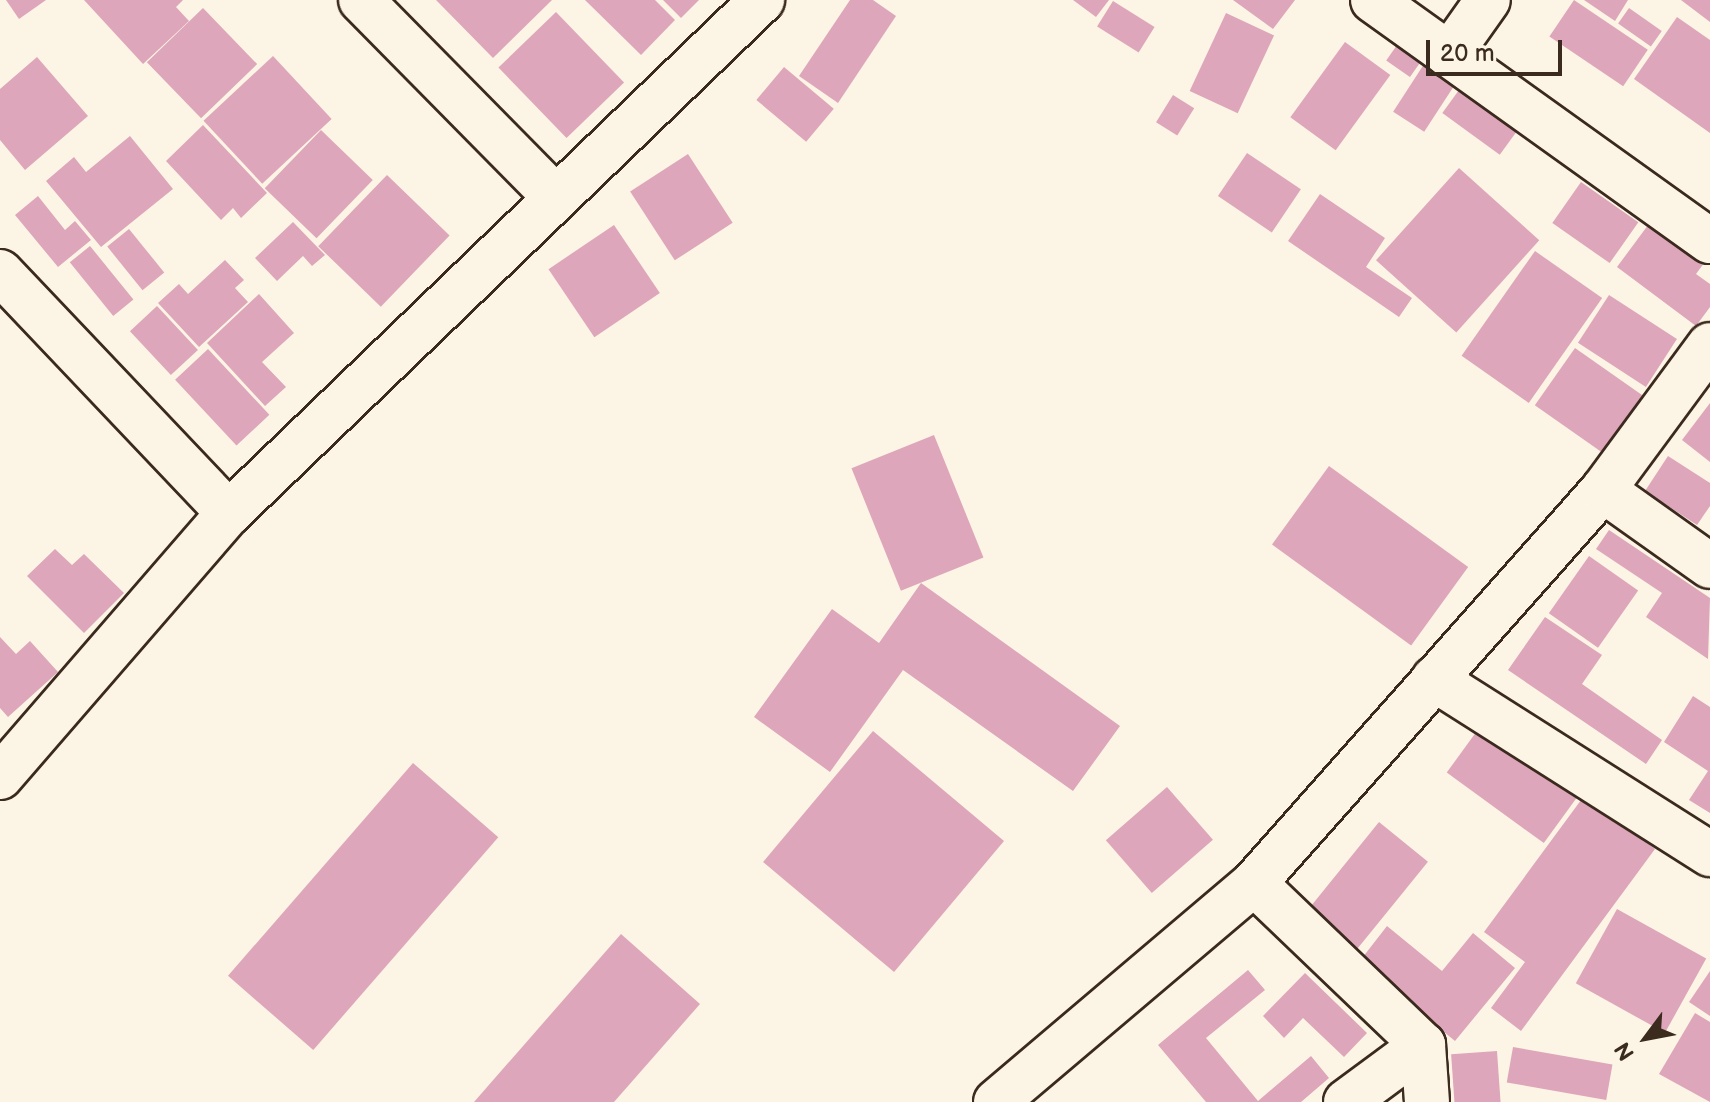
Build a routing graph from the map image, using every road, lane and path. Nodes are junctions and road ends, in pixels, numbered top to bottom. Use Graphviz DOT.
graph roads {
  1 [pos="361,0"];
  2 [pos="762,0"];
  3 [pos="1373,0"];
  4 [pos="1488,0"];
  5 [pos="1449,55"];
  6 [pos="556,198"];
  7 [pos="1710,241"];
  8 [pos="0,272"];
  9 [pos="1710,345"];
  10 [pos="1603,490"];
  11 [pos="229,513"];
  12 [pos="1710,566"];
  13 [pos="1434,679"];
  14 [pos="0,777"];
  15 [pos="1710,854"];
  16 [pos="1254,883"];
  17 [pos="1423,1045"];
  18 [pos="996,1102"];
  19 [pos="1346,1102"];
  20 [pos="1427,1102"];
  1 -- 6 [label="street"];
  2 -- 6 [label="street"];
  3 -- 5 [label="street"];
  4 -- 5 [label="street"];
  5 -- 7 [label="street"];
  6 -- 11 [label="street"];
  8 -- 11 [label="street"];
  9 -- 10 [label="street"];
  10 -- 12 [label="street"];
  10 -- 13 [label="street"];
  11 -- 14 [label="street"];
  13 -- 15 [label="street"];
  13 -- 16 [label="street"];
  16 -- 17 [label="street"];
  16 -- 18 [label="street"];
  17 -- 19 [label="street"];
  17 -- 20 [label="street"];
}
